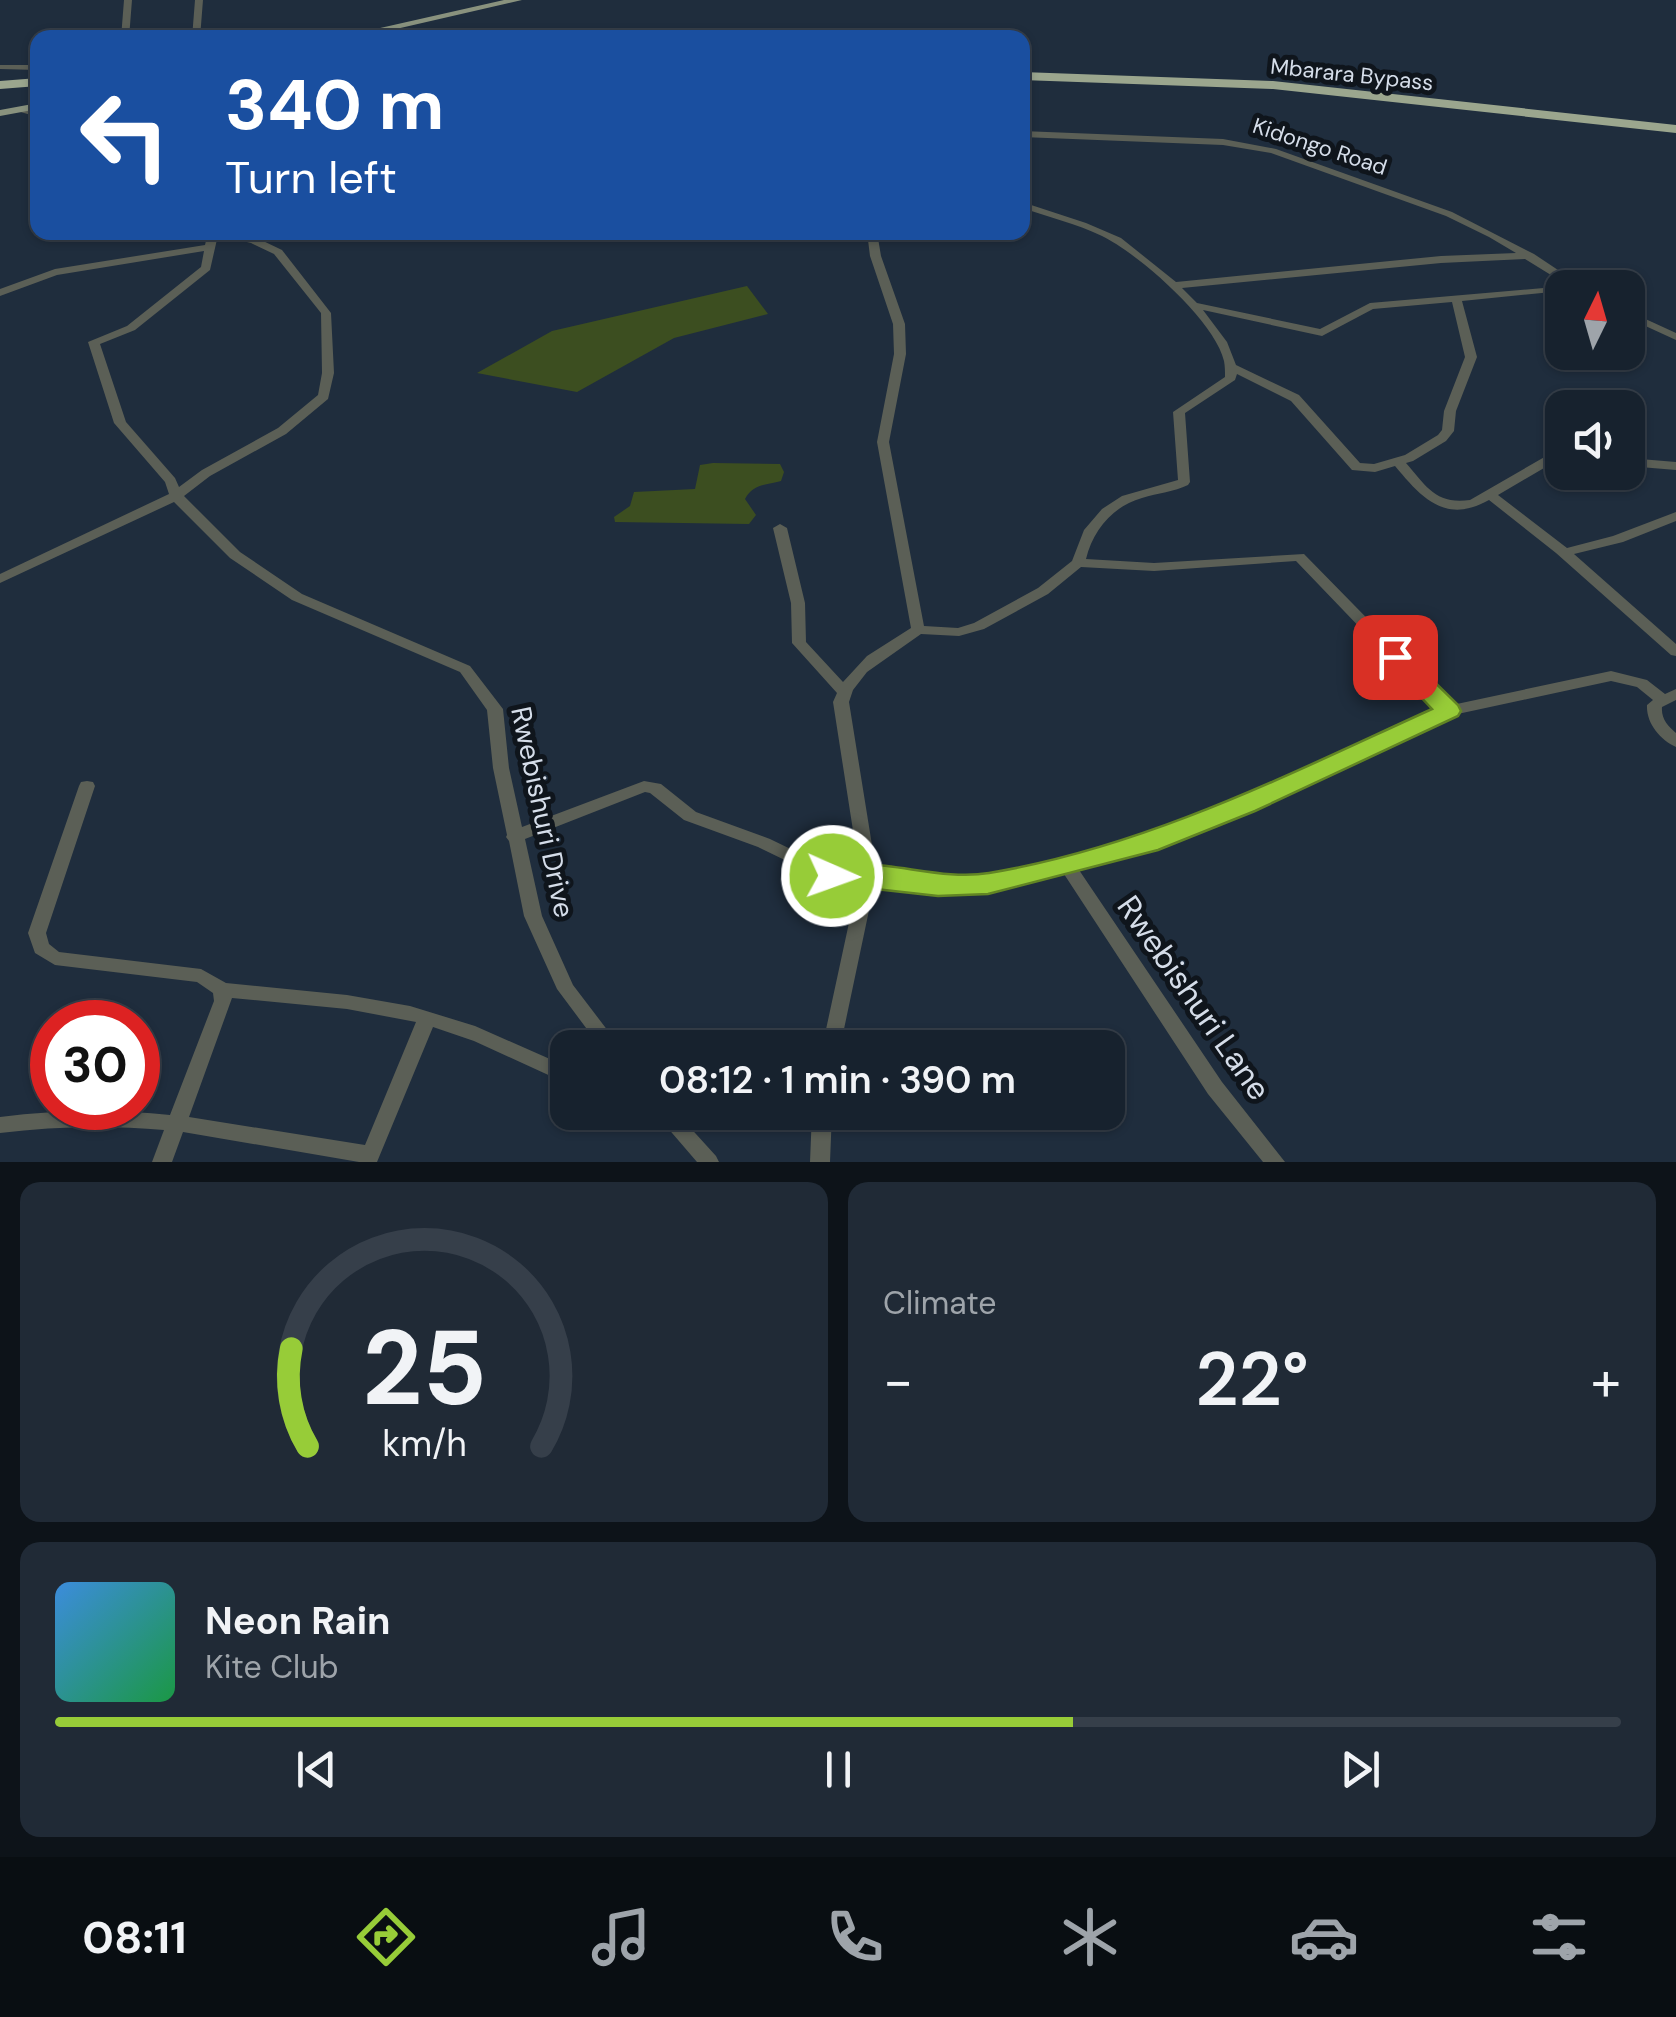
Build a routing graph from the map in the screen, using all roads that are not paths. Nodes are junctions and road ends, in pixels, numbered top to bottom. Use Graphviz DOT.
graph roads {
  1 [pos="128,0"];
  2 [pos="199,0"];
  3 [pos="517,0"];
  4 [pos="126,30"];
  5 [pos="197,30"];
  6 [pos="378,30"];
  7 [pos="0,67"];
  8 [pos="30,68"];
  9 [pos="1030,78"];
  10 [pos="30,85"];
  11 [pos="0,87"];
  12 [pos="30,107"];
  13 [pos="20,109"];
  14 [pos="30,112"];
  15 [pos="0,113"];
  16 [pos="1676,131"];
  17 [pos="1030,134"];
  18 [pos="1030,209"];
  19 [pos="200,240"];
  20 [pos="213,240"];
  21 [pos="245,240"];
  22 [pos="872,240"];
  23 [pos="1531,256"];
  24 [pos="1553,270"];
  25 [pos="1173,286"];
  26 [pos="1545,290"];
  27 [pos="0,294"];
  28 [pos="1456,298"];
  29 [pos="1198,306"];
  30 [pos="1645,322"];
  31 [pos="1676,337"];
  32 [pos="1233,368"];
  33 [pos="1398,461"];
  34 [pos="1545,462"];
  35 [pos="1645,463"];
  36 [pos="1676,466"];
  37 [pos="1490,494"];
  38 [pos="176,496"];
  39 [pos="1676,516"];
  40 [pos="780,528"];
  41 [pos="1564,553"];
  42 [pos="1078,564"];
  43 [pos="0,579"];
  44 [pos="918,630"];
  45 [pos="1676,652"];
  46 [pos="843,691"];
  47 [pos="1670,697"];
  48 [pos="1449,711"];
  49 [pos="1676,742"];
  50 [pos="87,786"];
  51 [pos="514,837"];
  52 [pos="1067,865"];
  53 [pos="868,876"];
  54 [pos="222,990"];
  55 [pos="427,1018"];
  56 [pos="598,1030"];
  57 [pos="835,1030"];
  58 [pos="550,1068"];
  59 [pos="0,1124"];
  60 [pos="178,1124"];
  61 [pos="680,1130"];
  62 [pos="821,1130"];
  63 [pos="369,1158"];
  64 [pos="162,1162"];
  65 [pos="709,1162"];
  66 [pos="820,1162"];
  67 [pos="1274,1162"];
  1 -- 4 [label="street"];
  2 -- 5 [label="street"];
  3 -- 6 [label="main road"];
  7 -- 8 [label="street"];
  9 -- 16 [label="highway, Mbarara Bypass"];
  10 -- 11 [label="highway"];
  12 -- 13 [label="main road"];
  13 -- 14 [label="street"];
  13 -- 15 [label="main road"];
  17 -- 23 [label="street, Kidongo Road"];
  18 -- 25 [label="street"];
  19 -- 27 [label="street"];
  20 -- 38 [label="street, Rwebishuri Drive"];
  21 -- 38 [label="street"];
  22 -- 44 [label="street"];
  23 -- 24 [label="street, Kidongo Road"];
  23 -- 25 [label="street"];
  25 -- 29 [label="street"];
  26 -- 28 [label="street"];
  28 -- 29 [label="street"];
  28 -- 33 [label="street"];
  29 -- 32 [label="street"];
  30 -- 31 [label="street"];
  32 -- 33 [label="street"];
  32 -- 42 [label="street"];
  33 -- 37 [label="street"];
  34 -- 37 [label="street"];
  35 -- 36 [label="street"];
  37 -- 41 [label="street"];
  38 -- 43 [label="street"];
  38 -- 51 [label="street, Rwebishuri Drive"];
  39 -- 41 [label="street"];
  40 -- 46 [label="street"];
  41 -- 45 [label="street"];
  42 -- 44 [label="street"];
  42 -- 48 [label="street"];
  44 -- 46 [label="street"];
  46 -- 53 [label="street"];
  47 -- 48 [label="street"];
  47 -- 49 [label="street"];
  48 -- 52 [label="street"];
  50 -- 54 [label="street"];
  51 -- 53 [label="street"];
  51 -- 56 [label="street, Rwebishuri Drive"];
  52 -- 53 [label="street"];
  52 -- 67 [label="street, Rwebishuri Lane"];
  53 -- 57 [label="street"];
  54 -- 55 [label="street"];
  54 -- 60 [label="street"];
  55 -- 58 [label="street"];
  55 -- 63 [label="street"];
  59 -- 60 [label="street"];
  60 -- 63 [label="street"];
  60 -- 64 [label="street"];
  61 -- 65 [label="street"];
  62 -- 66 [label="street"];
}
